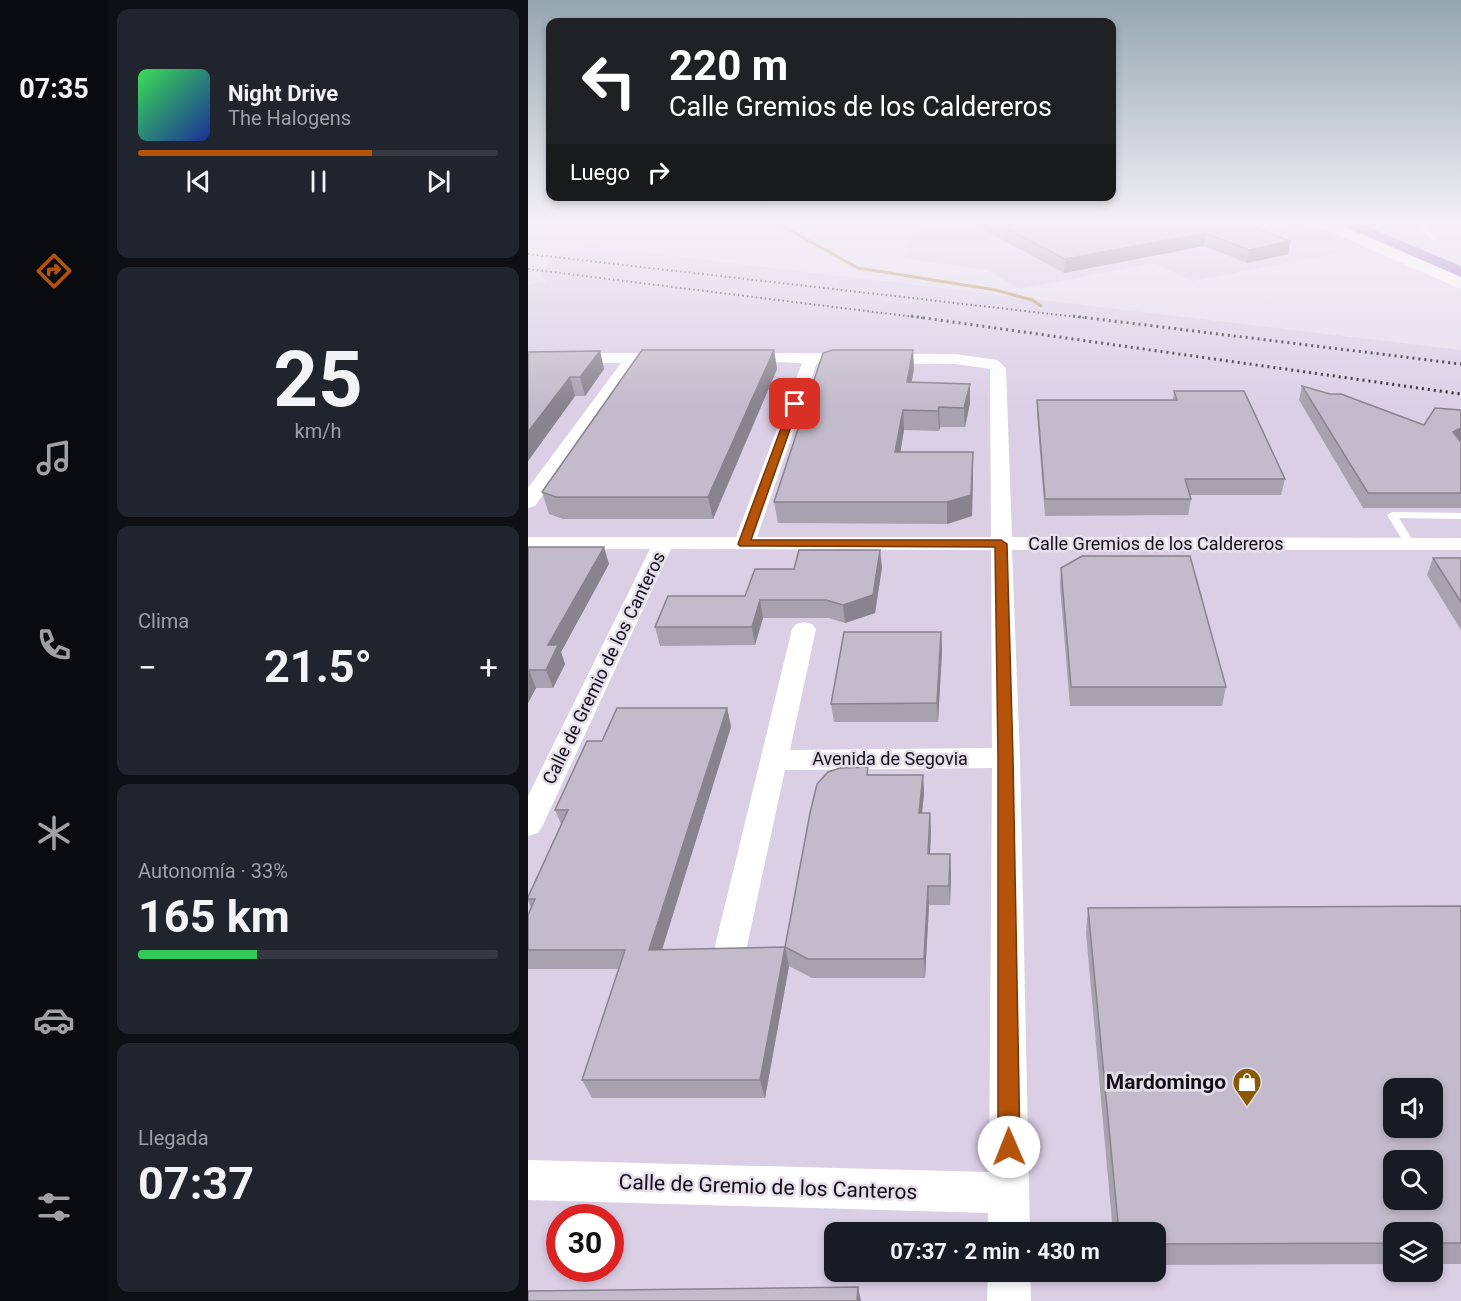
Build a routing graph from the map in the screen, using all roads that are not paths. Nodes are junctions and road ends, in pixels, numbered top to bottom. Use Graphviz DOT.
graph roads {
  1 [pos="528,358"];
  2 [pos="632,358"];
  3 [pos="680,358"];
  4 [pos="728,358"];
  5 [pos="811,358"];
  6 [pos="528,502"];
  7 [pos="1461,516"];
  8 [pos="528,543"];
  9 [pos="664,543"];
  10 [pos="744,544"];
  11 [pos="1001,544"];
  12 [pos="1410,544"];
  13 [pos="1461,544"];
  14 [pos="804,629"];
  15 [pos="1006,758"];
  16 [pos="774,760"];
  17 [pos="528,825"];
  18 [pos="731,946"];
  19 [pos="528,1180"];
  20 [pos="1009,1193"];
  21 [pos="1009,1222"];
  22 [pos="1009,1282"];
  23 [pos="1009,1301"];
  1 -- 2 [label="street"];
  2 -- 3 [label="street"];
  2 -- 6 [label="street"];
  4 -- 5 [label="street"];
  5 -- 10 [label="street"];
  5 -- 11 [label="street"];
  7 -- 12 [label="lane"];
  8 -- 9 [label="street, Calle Gremios de los Caldereros"];
  9 -- 10 [label="street, Calle Gremios de los Caldereros"];
  9 -- 17 [label="street, Calle de Gremio de los Canteros"];
  10 -- 11 [label="street, Calle Gremios de los Caldereros"];
  11 -- 12 [label="street, Calle Gremios de los Caldereros"];
  11 -- 15 [label="street"];
  12 -- 13 [label="street, Calle Gremios de los Caldereros"];
  14 -- 16 [label="street"];
  15 -- 16 [label="street, Avenida de Segovia"];
  15 -- 20 [label="street"];
  16 -- 18 [label="street"];
  19 -- 20 [label="street, Calle de Gremio de los Canteros"];
  20 -- 21 [label="street"];
  22 -- 23 [label="street"];
}
